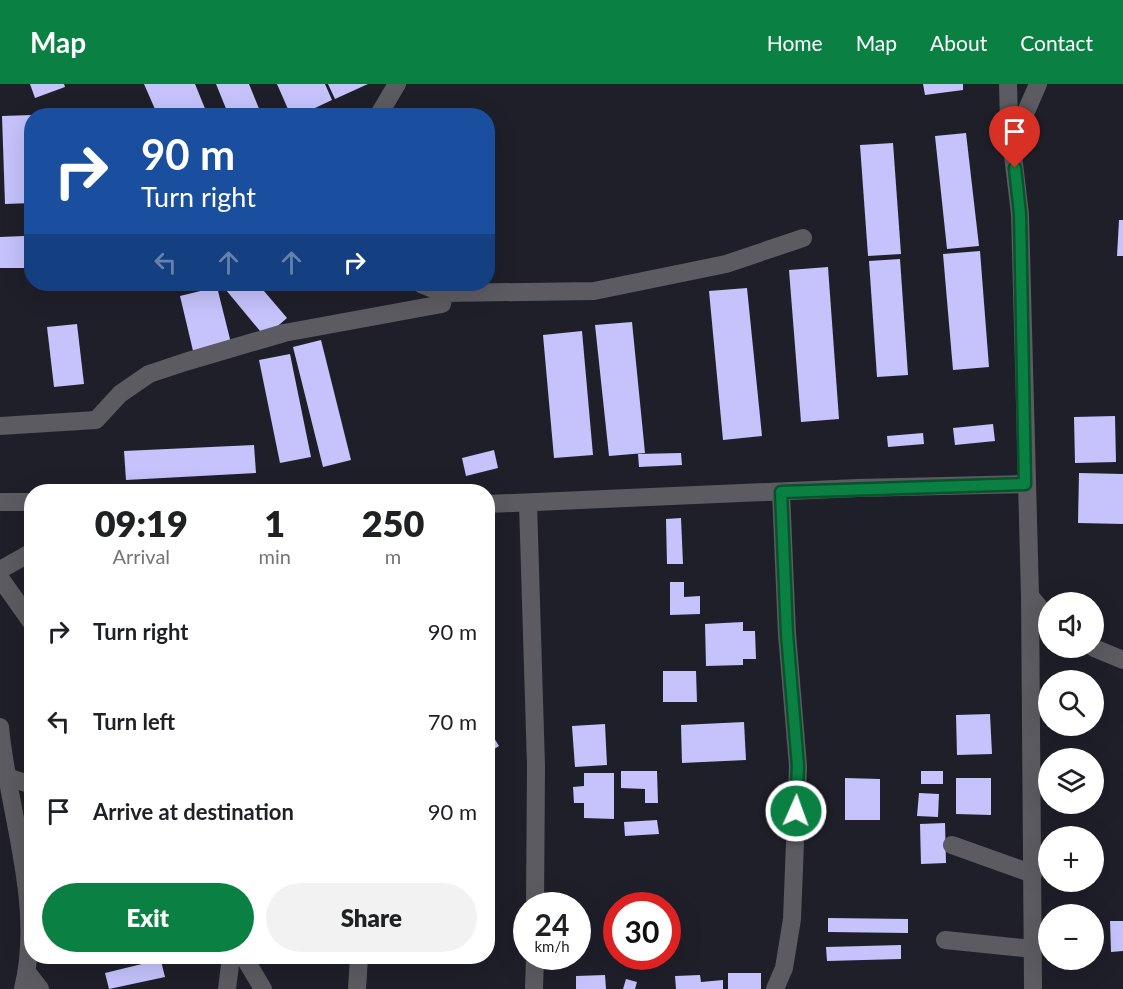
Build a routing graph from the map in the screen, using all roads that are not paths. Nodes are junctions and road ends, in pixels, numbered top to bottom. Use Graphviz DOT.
graph roads {
  1 [pos="397,84"];
  2 [pos="1008,84"];
  3 [pos="1038,84"];
  4 [pos="383,108"];
  5 [pos="1009,122"];
  6 [pos="803,238"];
  7 [pos="439,291"];
  8 [pos="444,293"];
  9 [pos="0,426"];
  10 [pos="1025,484"];
  11 [pos="781,492"];
  12 [pos="0,502"];
  13 [pos="24,502"];
  14 [pos="528,503"];
  15 [pos="495,504"];
  16 [pos="24,556"];
  17 [pos="0,570"];
  18 [pos="0,578"];
  19 [pos="1030,596"];
  20 [pos="24,606"];
  21 [pos="1038,606"];
  22 [pos="1104,652"];
  23 [pos="1123,660"];
  24 [pos="0,727"];
  25 [pos="7,777"];
  26 [pos="24,782"];
  27 [pos="952,844"];
  28 [pos="1033,874"];
  29 [pos="24,890"];
  30 [pos="535,892"];
  31 [pos="945,940"];
  32 [pos="1033,949"];
  33 [pos="26,964"];
  34 [pos="230,964"];
  35 [pos="248,964"];
  36 [pos="359,964"];
  37 [pos="535,970"];
  38 [pos="25,980"];
  39 [pos="40,989"];
  40 [pos="226,989"];
  41 [pos="263,989"];
  42 [pos="357,989"];
  43 [pos="534,989"];
  44 [pos="775,989"];
  45 [pos="1033,989"];
  1 -- 4 [label="street"];
  2 -- 5 [label="street"];
  3 -- 5 [label="street"];
  5 -- 10 [label="street"];
  6 -- 8 [label="street"];
  7 -- 8 [label="street"];
  8 -- 9 [label="street"];
  10 -- 11 [label="street"];
  10 -- 19 [label="street"];
  11 -- 14 [label="street"];
  11 -- 44 [label="street"];
  12 -- 13 [label="street"];
  14 -- 15 [label="street"];
  14 -- 30 [label="street"];
  16 -- 17 [label="street"];
  18 -- 20 [label="street"];
  19 -- 21 [label="street"];
  19 -- 28 [label="street"];
  22 -- 23 [label="street"];
  24 -- 25 [label="street"];
  25 -- 26 [label="street"];
  25 -- 29 [label="street"];
  27 -- 28 [label="street"];
  28 -- 32 [label="street"];
  31 -- 32 [label="street"];
  32 -- 45 [label="street"];
  33 -- 38 [label="street"];
  34 -- 40 [label="street"];
  35 -- 41 [label="street"];
  36 -- 42 [label="street"];
  37 -- 43 [label="street"];
  38 -- 39 [label="street"];
}
